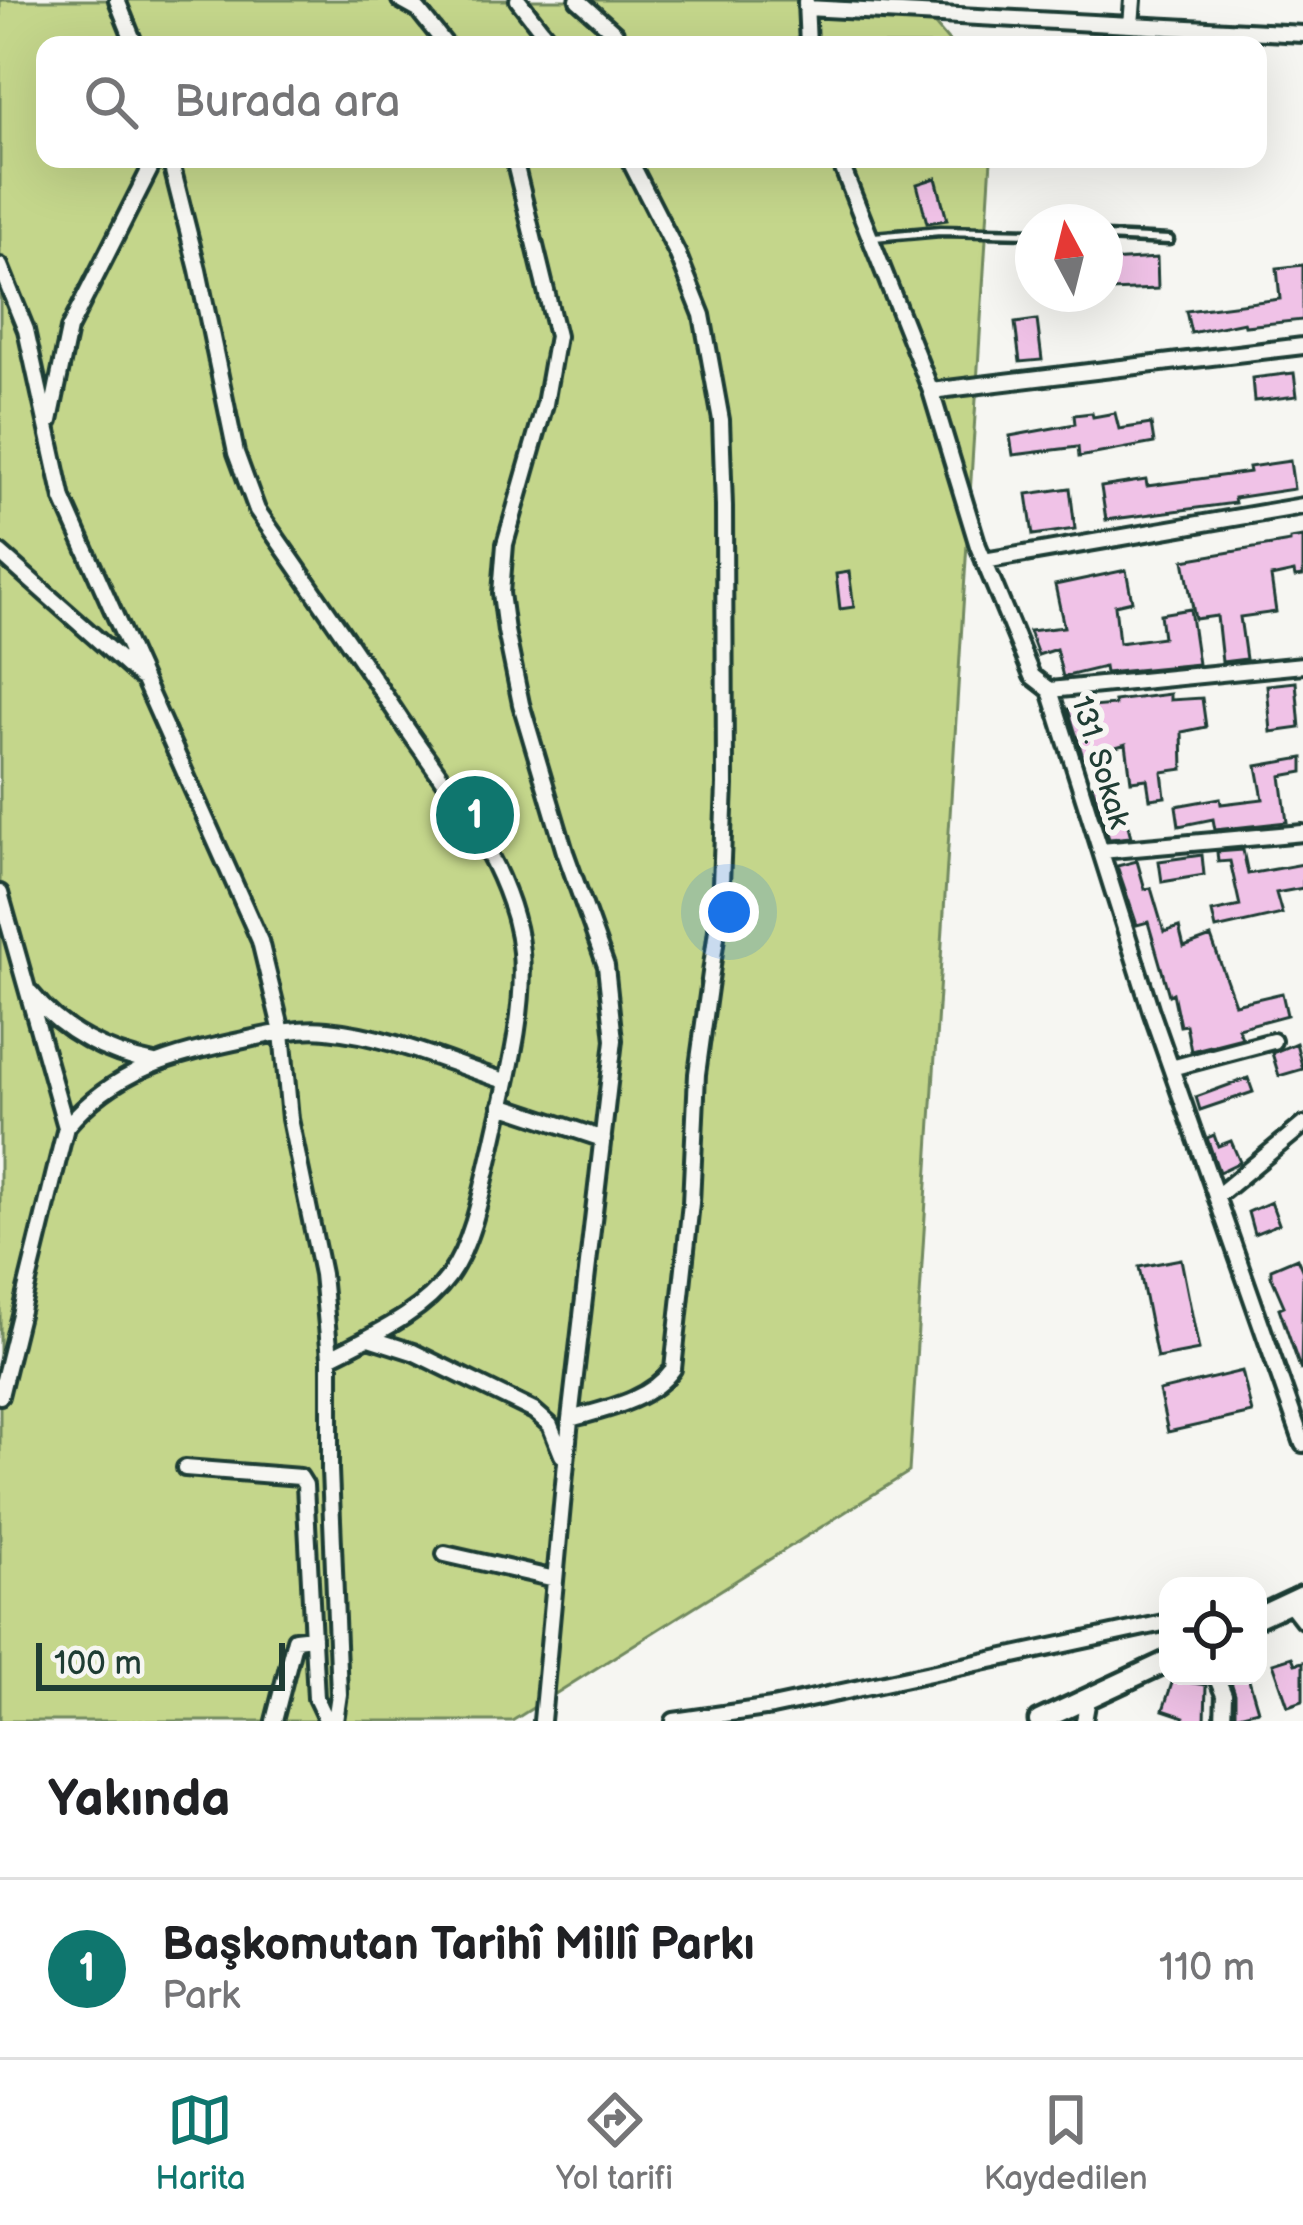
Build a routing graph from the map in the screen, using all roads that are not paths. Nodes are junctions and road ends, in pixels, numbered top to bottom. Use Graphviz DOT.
graph roads {
  1 [pos="116,0"];
  2 [pos="400,0"];
  3 [pos="518,0"];
  4 [pos="578,0"];
  5 [pos="1133,0"];
  6 [pos="806,4"];
  7 [pos="1131,26"];
  8 [pos="615,33"];
  9 [pos="1303,34"];
  10 [pos="131,36"];
  11 [pos="439,36"];
  12 [pos="546,36"];
  13 [pos="808,36"];
  14 [pos="150,168"];
  15 [pos="172,168"];
  16 [pos="516,168"];
  17 [pos="634,168"];
  18 [pos="843,168"];
  19 [pos="1015,233"];
  20 [pos="870,237"];
  21 [pos="1123,238"];
  22 [pos="1169,240"];
  23 [pos="0,266"];
  24 [pos="1303,346"];
  25 [pos="931,391"];
  26 [pos="49,426"];
  27 [pos="1303,506"];
  28 [pos="0,553"];
  29 [pos="984,561"];
  30 [pos="1303,665"];
  31 [pos="144,680"];
  32 [pos="1050,690"];
  33 [pos="1303,832"];
  34 [pos="1101,851"];
  35 [pos="0,893"];
  36 [pos="24,984"];
  37 [pos="282,1032"];
  38 [pos="1273,1040"];
  39 [pos="154,1063"];
  40 [pos="1171,1068"];
  41 [pos="506,1081"];
  42 [pos="501,1106"];
  43 [pos="1303,1125"];
  44 [pos="66,1127"];
  45 [pos="604,1139"];
  46 [pos="1216,1197"];
  47 [pos="369,1338"];
  48 [pos="330,1357"];
  49 [pos="0,1396"];
  50 [pos="570,1420"];
  51 [pos="1303,1444"];
  52 [pos="185,1468"];
  53 [pos="566,1469"];
  54 [pos="445,1554"];
  55 [pos="555,1579"];
  56 [pos="1276,1608"];
  57 [pos="1303,1620"];
  58 [pos="1159,1624"];
  59 [pos="313,1637"];
  60 [pos="1159,1664"];
  61 [pos="1220,1685"];
  62 [pos="1088,1699"];
  63 [pos="274,1721"];
  64 [pos="331,1721"];
  65 [pos="542,1721"];
  66 [pos="674,1721"];
  67 [pos="1039,1721"];
  68 [pos="1084,1721"];
  69 [pos="1223,1721"];
  1 -- 10 [label="street"];
  2 -- 11 [label="street"];
  3 -- 12 [label="street"];
  4 -- 8 [label="street"];
  5 -- 7 [label="street"];
  6 -- 7 [label="street"];
  6 -- 13 [label="street"];
  7 -- 9 [label="street"];
  14 -- 26 [label="street"];
  15 -- 41 [label="street"];
  16 -- 45 [label="street"];
  17 -- 50 [label="street"];
  18 -- 20 [label="street, 131. Sokak"];
  19 -- 20 [label="lane"];
  20 -- 25 [label="street, 131. Sokak"];
  21 -- 22 [label="lane"];
  23 -- 26 [label="street"];
  24 -- 25 [label="street"];
  25 -- 29 [label="street, 131. Sokak"];
  26 -- 31 [label="street"];
  27 -- 29 [label="street"];
  28 -- 31 [label="street"];
  29 -- 32 [label="street, 131. Sokak"];
  30 -- 32 [label="street"];
  31 -- 37 [label="street"];
  32 -- 34 [label="street, 131. Sokak"];
  33 -- 34 [label="street"];
  34 -- 40 [label="street, 131. Sokak"];
  35 -- 36 [label="street"];
  36 -- 39 [label="street"];
  36 -- 44 [label="street"];
  37 -- 39 [label="street"];
  37 -- 41 [label="street"];
  37 -- 48 [label="street"];
  38 -- 40 [label="street"];
  39 -- 44 [label="street"];
  40 -- 46 [label="street, 131. Sokak"];
  41 -- 42 [label="street"];
  42 -- 45 [label="street"];
  42 -- 47 [label="street"];
  43 -- 46 [label="street"];
  44 -- 49 [label="street"];
  45 -- 50 [label="street"];
  46 -- 51 [label="street, 131. Sokak"];
  47 -- 48 [label="street"];
  47 -- 53 [label="street"];
  48 -- 64 [label="street"];
  50 -- 53 [label="street"];
  52 -- 59 [label="street"];
  53 -- 55 [label="street"];
  54 -- 55 [label="street"];
  55 -- 65 [label="street"];
  56 -- 57 [label="street"];
  58 -- 66 [label="street"];
  59 -- 63 [label="street"];
  59 -- 64 [label="street"];
  60 -- 62 [label="main road"];
  61 -- 69 [label="street"];
  62 -- 67 [label="main road"];
  62 -- 68 [label="street"];
}
